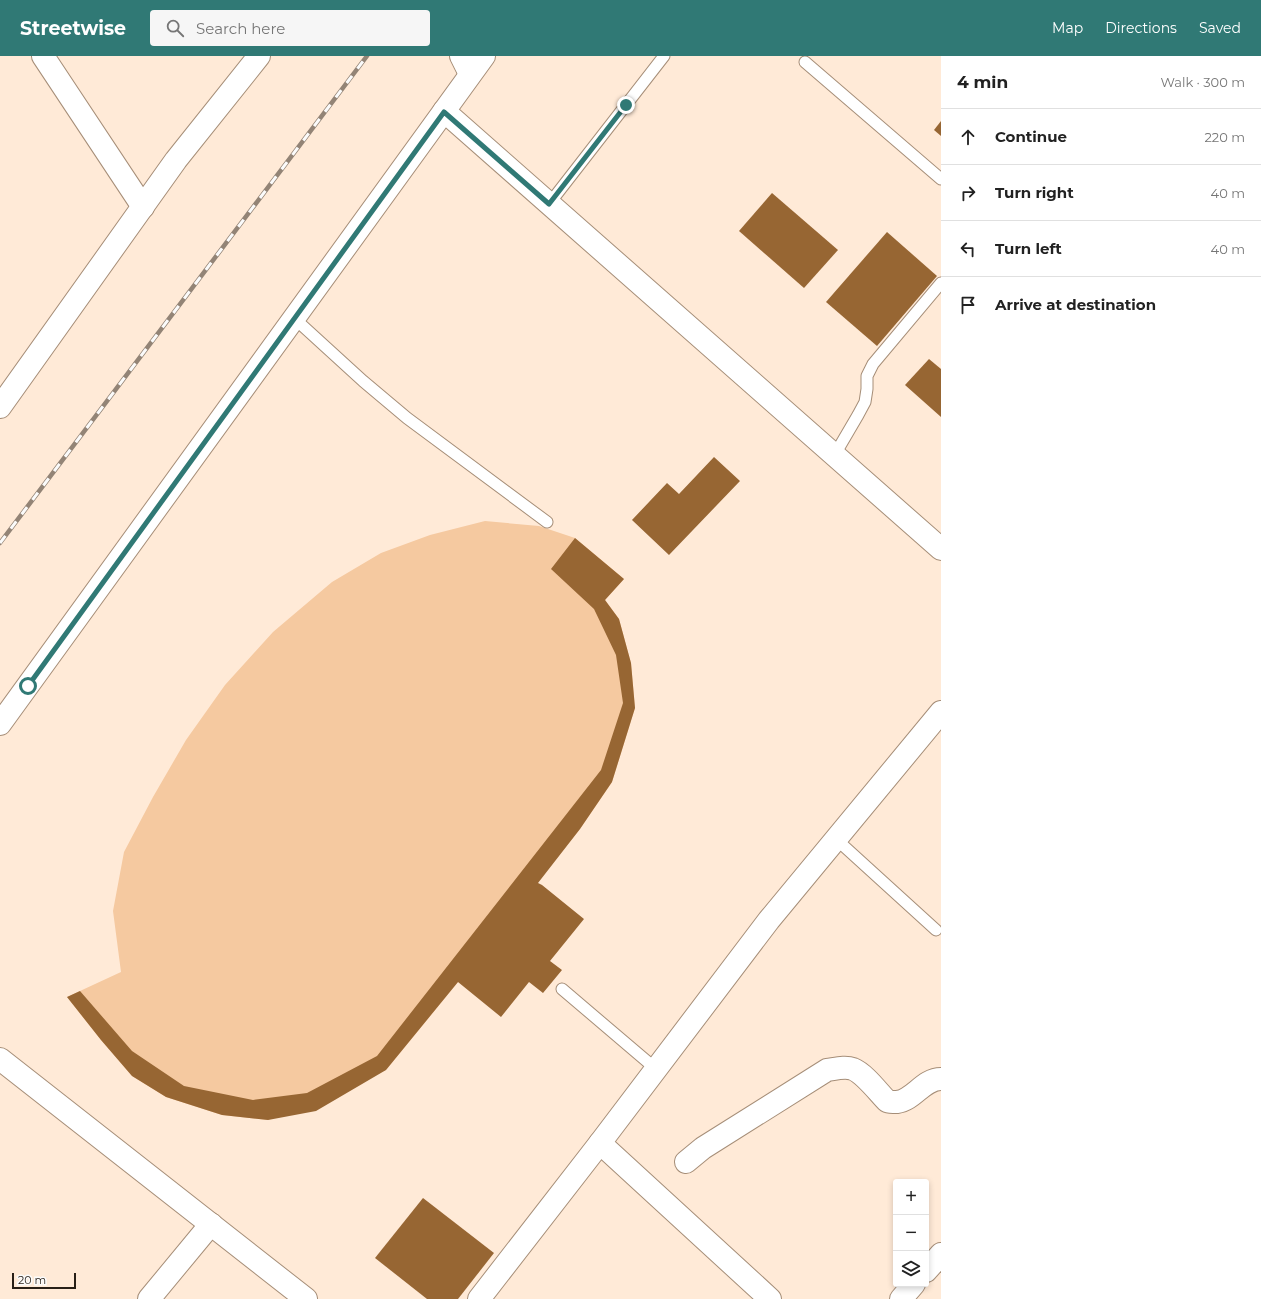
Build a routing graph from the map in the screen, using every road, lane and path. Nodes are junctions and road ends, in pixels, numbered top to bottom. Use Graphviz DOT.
graph roads {
  1 [pos="44,56"];
  2 [pos="259,56"];
  3 [pos="484,56"];
  4 [pos="664,56"];
  5 [pos="805,62"];
  6 [pos="466,65"];
  7 [pos="444,112"];
  8 [pos="941,179"];
  9 [pos="549,204"];
  10 [pos="143,207"];
  11 [pos="941,283"];
  12 [pos="294,318"];
  13 [pos="0,407"];
  14 [pos="834,456"];
  15 [pos="546,522"];
  16 [pos="941,549"];
  17 [pos="941,712"];
  18 [pos="0,724"];
  19 [pos="836,839"];
  20 [pos="936,930"];
  21 [pos="562,988"];
  22 [pos="0,1059"];
  23 [pos="656,1069"];
  24 [pos="941,1079"];
  25 [pos="600,1144"];
  26 [pos="686,1162"];
  27 [pos="211,1224"];
  28 [pos="941,1254"];
  29 [pos="929,1268"];
  30 [pos="911,1287"];
  31 [pos="149,1299"];
  32 [pos="306,1299"];
  33 [pos="480,1299"];
  34 [pos="770,1299"];
  35 [pos="901,1299"];
  1 -- 10 [label="street"];
  2 -- 10 [label="street"];
  3 -- 6 [label="street"];
  4 -- 9 [label="lane"];
  5 -- 8 [label="lane"];
  6 -- 7 [label="street"];
  7 -- 9 [label="street"];
  7 -- 12 [label="street"];
  9 -- 14 [label="street"];
  10 -- 13 [label="street"];
  11 -- 14 [label="lane"];
  12 -- 15 [label="lane"];
  12 -- 18 [label="street"];
  14 -- 16 [label="street"];
  17 -- 19 [label="street"];
  19 -- 20 [label="lane"];
  19 -- 23 [label="street"];
  21 -- 23 [label="lane"];
  22 -- 27 [label="street"];
  23 -- 25 [label="street"];
  24 -- 26 [label="street"];
  25 -- 33 [label="street"];
  25 -- 34 [label="street"];
  27 -- 31 [label="street"];
  27 -- 32 [label="street"];
  28 -- 29 [label="street"];
  30 -- 35 [label="street"];
}
